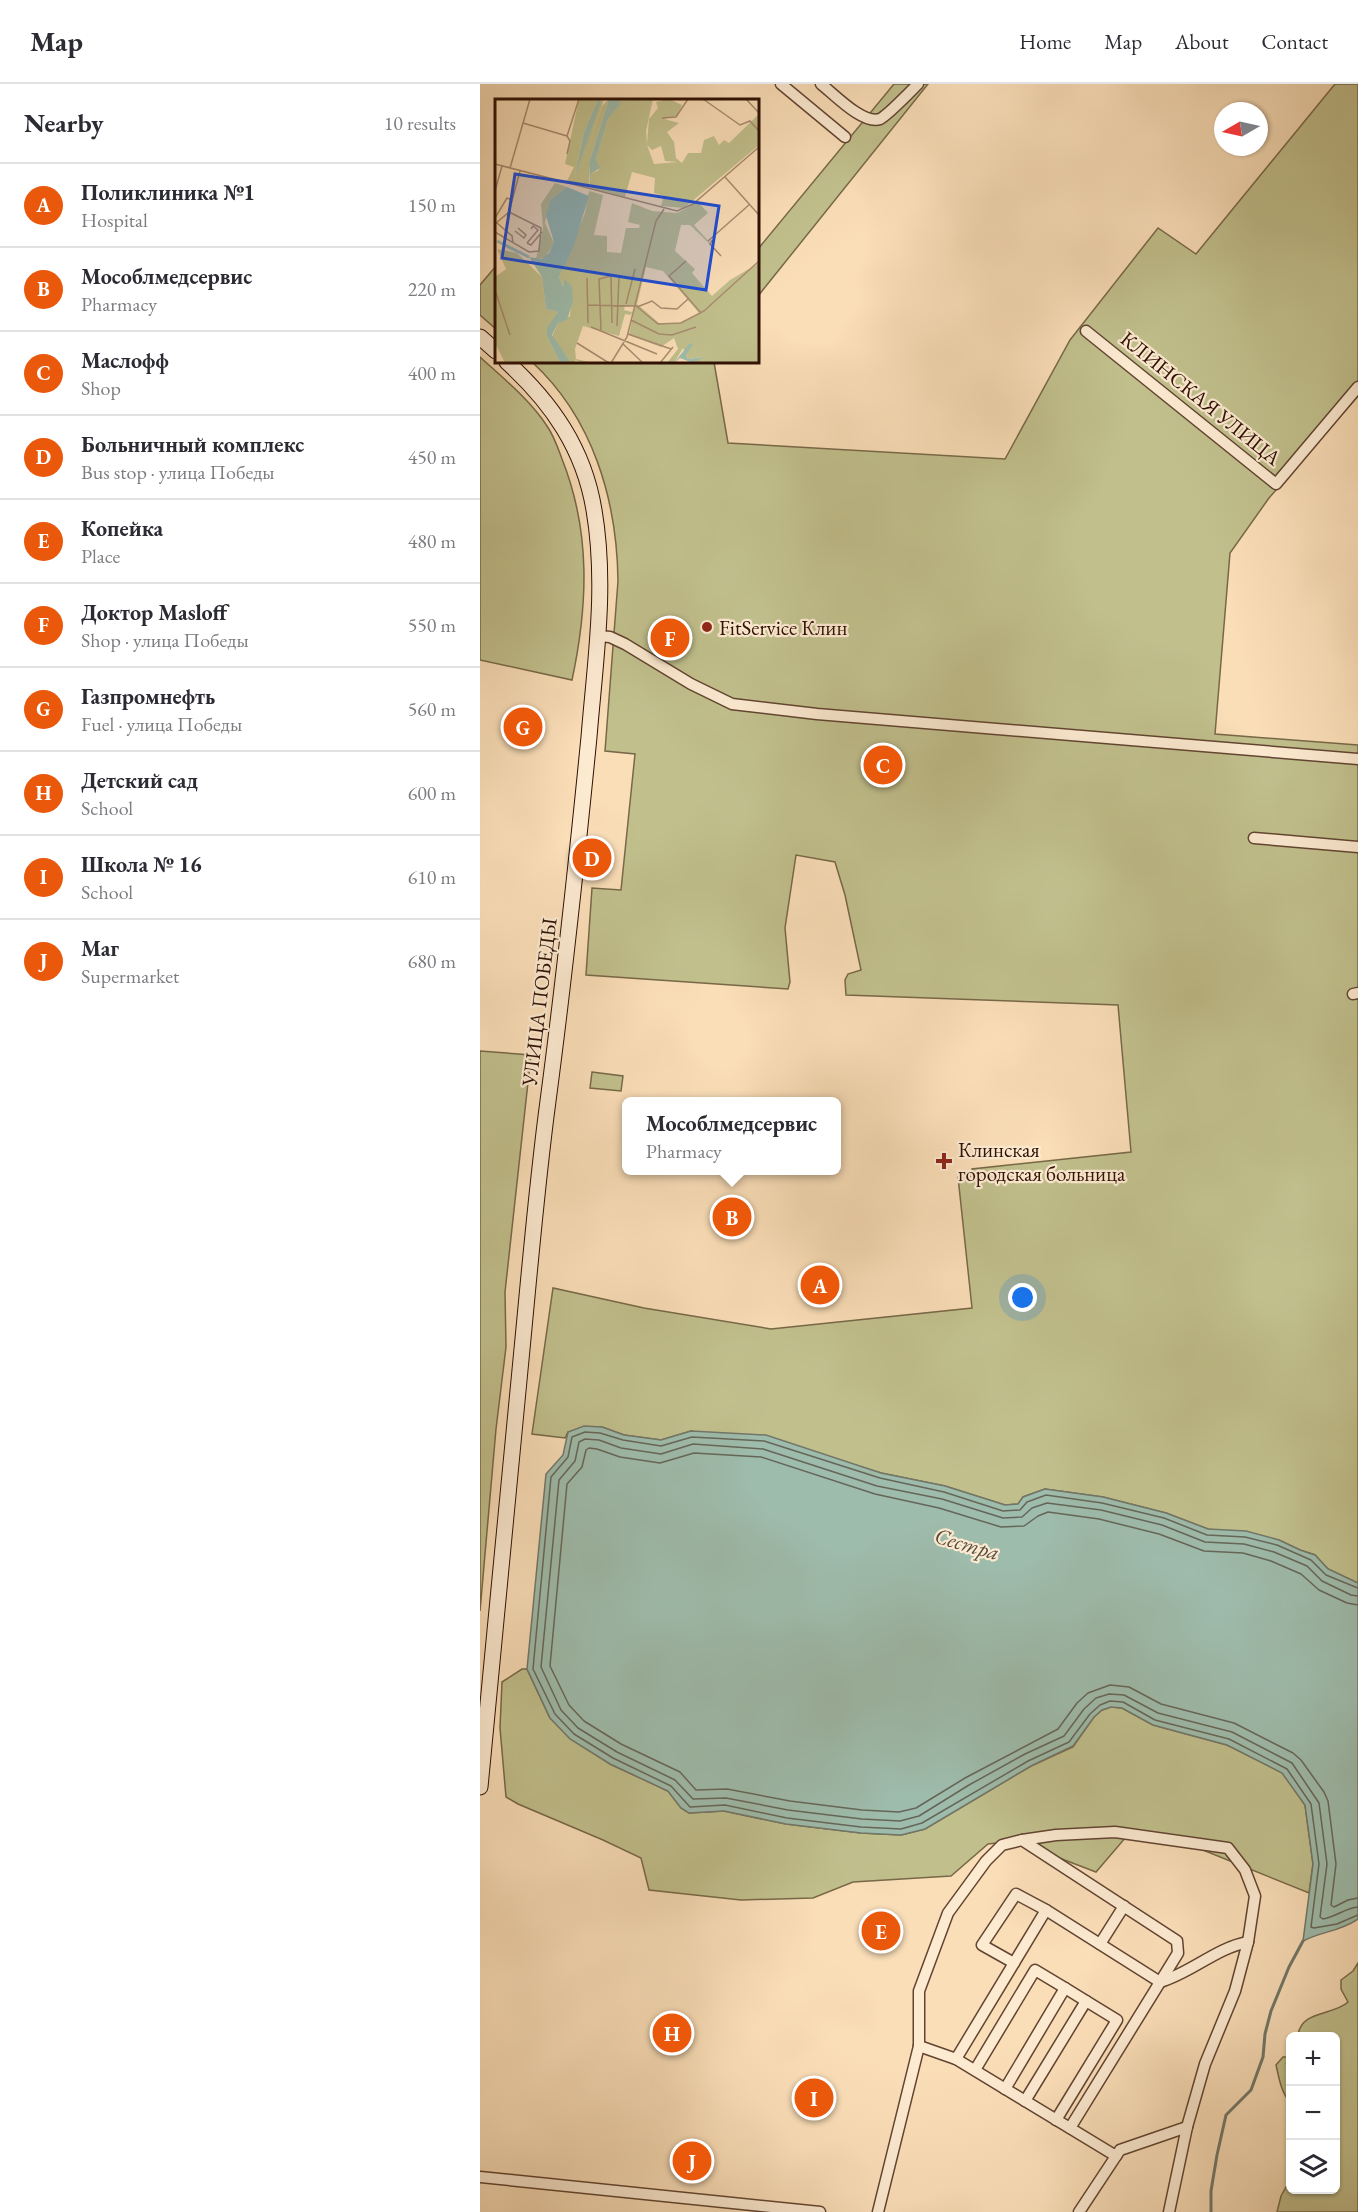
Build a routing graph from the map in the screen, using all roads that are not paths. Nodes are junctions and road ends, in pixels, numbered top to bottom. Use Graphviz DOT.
graph roads {
  1 [pos="781,84"];
  2 [pos="821,84"];
  3 [pos="918,84"];
  4 [pos="845,137"];
  5 [pos="1086,331"];
  6 [pos="480,337"];
  7 [pos="495,350"];
  8 [pos="508,363"];
  9 [pos="1358,387"];
  10 [pos="598,636"];
  11 [pos="1358,759"];
  12 [pos="1254,838"];
  13 [pos="1358,847"];
  14 [pos="480,1786"];
  15 [pos="1022,1840"];
  16 [pos="1124,1906"];
  17 [pos="1046,1910"];
  18 [pos="1248,1942"];
  19 [pos="1100,1944"];
  20 [pos="1014,1963"];
  21 [pos="1160,1982"];
  22 [pos="1065,1988"];
  23 [pos="1086,2001"];
  24 [pos="919,2046"];
  25 [pos="956,2059"];
  26 [pos="975,2070"];
  27 [pos="1005,2089"];
  28 [pos="1025,2101"];
  29 [pos="1056,2120"];
  30 [pos="1187,2127"];
  31 [pos="1070,2128"];
  32 [pos="1116,2156"];
  33 [pos="480,2177"];
  34 [pos="743,2208"];
  35 [pos="820,2212"];
  36 [pos="878,2212"];
  37 [pos="1079,2212"];
  38 [pos="1169,2212"];
  1 -- 4 [label="street"];
  2 -- 3 [label="street"];
  5 -- 9 [label="street, КЛИНСКАЯ УЛИЦА"];
  6 -- 7 [label="street"];
  8 -- 10 [label="street, УЛИЦА ПОБЕДЫ"];
  10 -- 11 [label="street"];
  10 -- 14 [label="street, УЛИЦА ПОБЕДЫ"];
  12 -- 13 [label="street"];
  15 -- 16 [label="street"];
  15 -- 18 [label="street"];
  15 -- 24 [label="street"];
  16 -- 19 [label="street"];
  16 -- 21 [label="street"];
  17 -- 19 [label="street"];
  17 -- 20 [label="street"];
  17 -- 20 [label="street"];
  18 -- 21 [label="street"];
  18 -- 30 [label="street"];
  19 -- 21 [label="street"];
  20 -- 25 [label="street"];
  21 -- 31 [label="street"];
  22 -- 23 [label="street"];
  22 -- 26 [label="street"];
  22 -- 27 [label="street"];
  23 -- 28 [label="street"];
  23 -- 29 [label="street"];
  24 -- 25 [label="street"];
  24 -- 36 [label="street"];
  25 -- 26 [label="street"];
  26 -- 27 [label="street"];
  27 -- 28 [label="street"];
  28 -- 29 [label="street"];
  29 -- 31 [label="street"];
  30 -- 32 [label="street"];
  30 -- 38 [label="street"];
  31 -- 32 [label="street"];
  32 -- 37 [label="street"];
  33 -- 34 [label="street"];
  34 -- 35 [label="street"];
}
